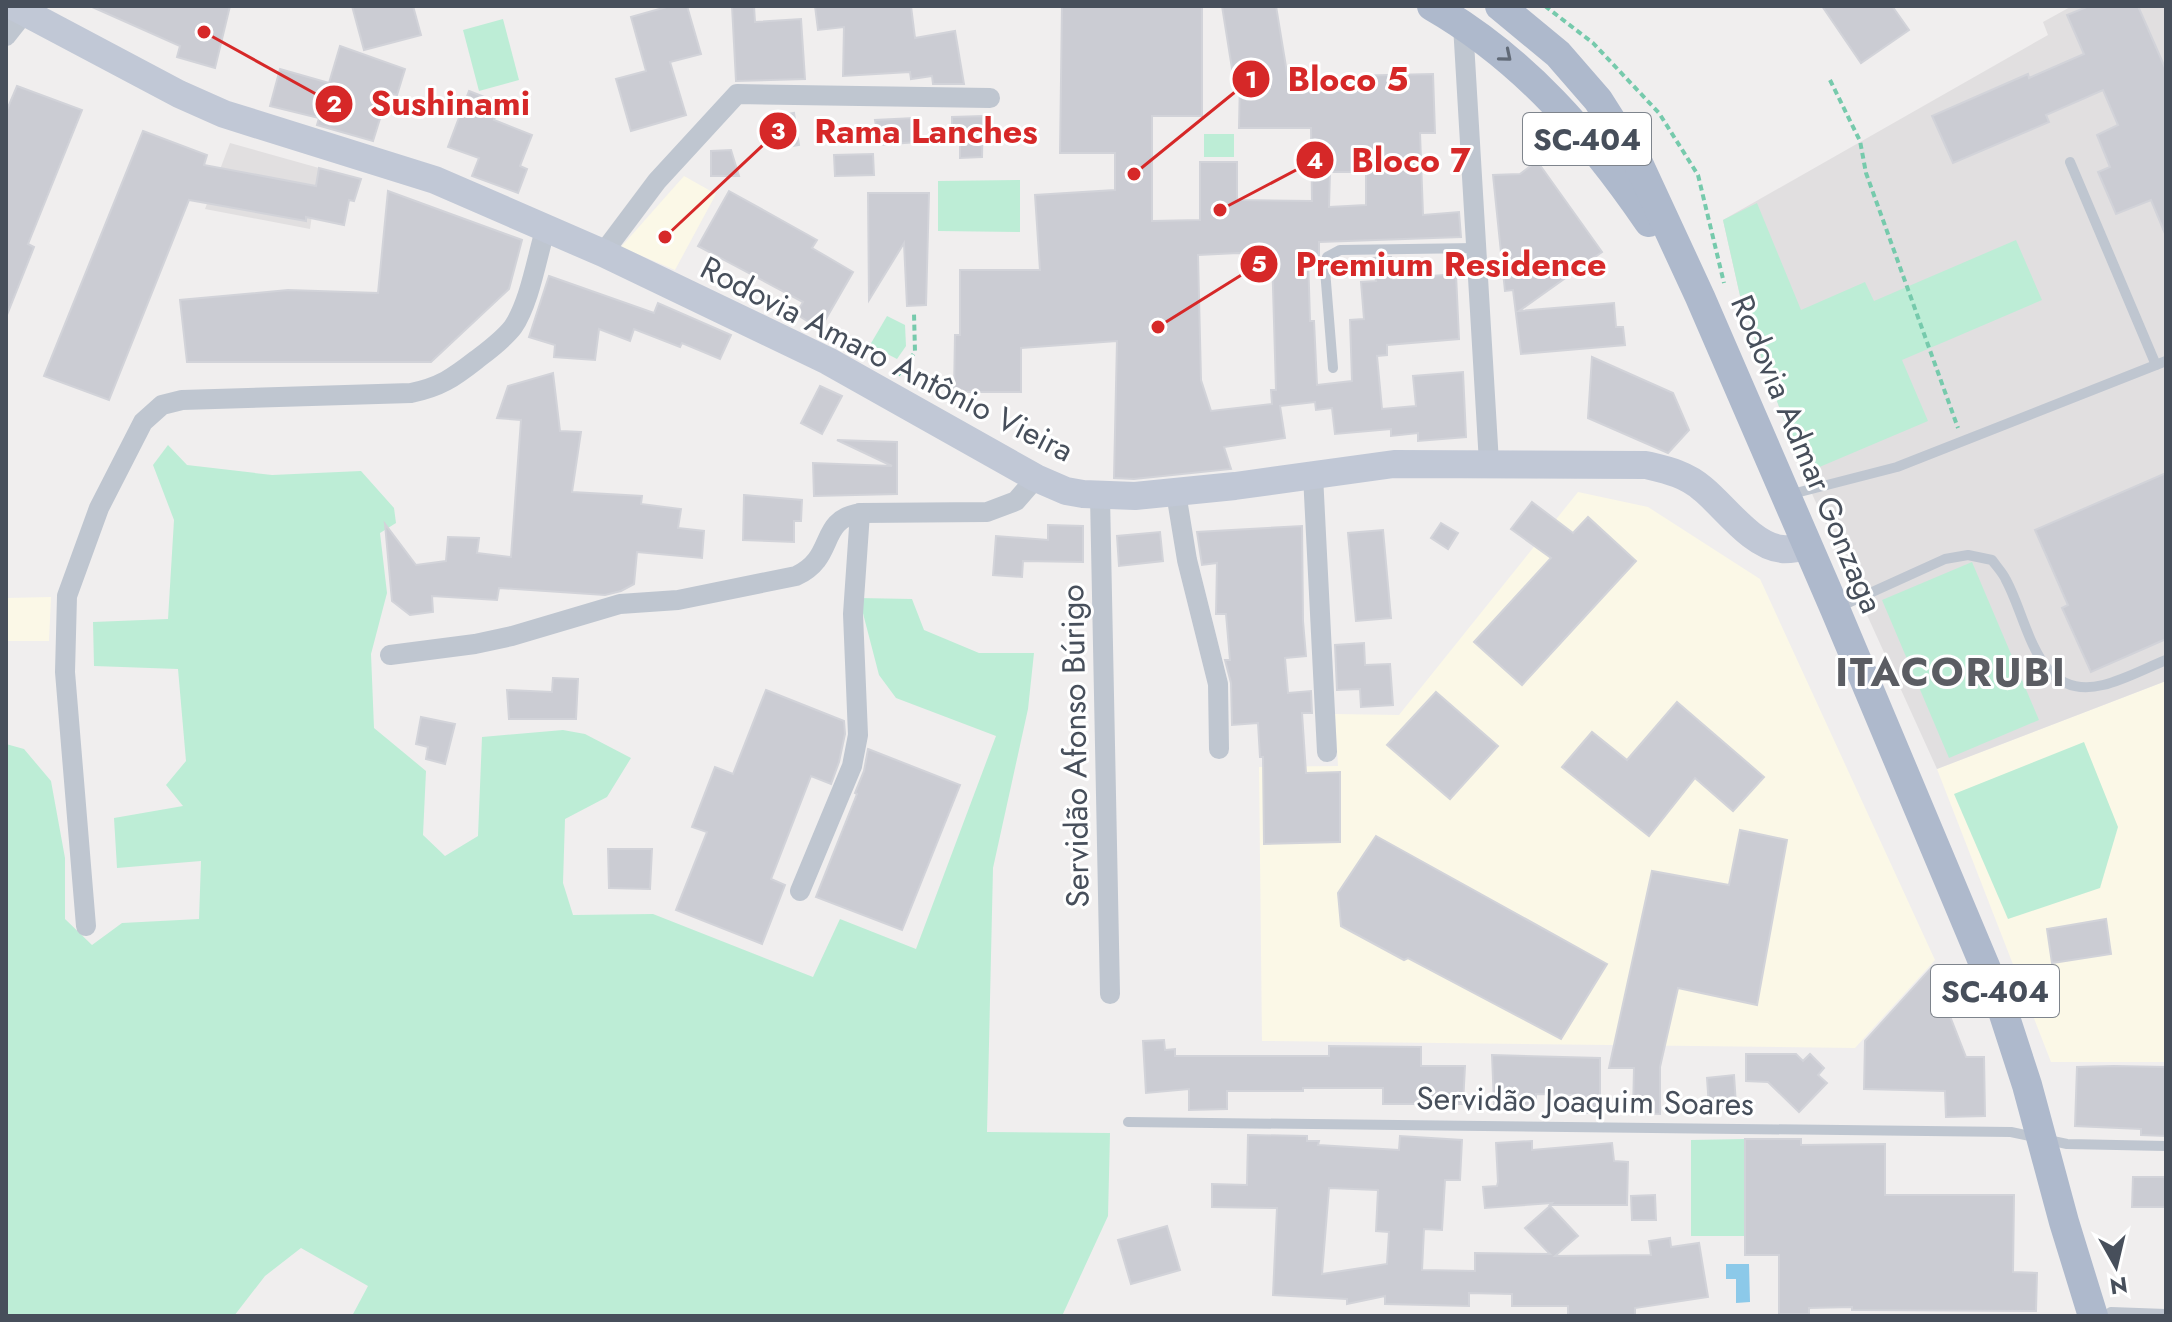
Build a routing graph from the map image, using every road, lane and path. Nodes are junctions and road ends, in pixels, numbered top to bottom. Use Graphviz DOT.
graph roads {
  1 [pos="1500,6"];
  2 [pos="1545,6"];
  3 [pos="19,9"];
  4 [pos="1446,12"];
  5 [pos="6,36"];
  6 [pos="1830,80"];
  7 [pos="990,98"];
  8 [pos="2070,162"];
  9 [pos="546,227"];
  10 [pos="1476,248"];
  11 [pos="603,253"];
  12 [pos="1713,293"];
  13 [pos="914,313"];
  14 [pos="2161,363"];
  15 [pos="1333,368"];
  16 [pos="883,392"];
  17 [pos="1963,441"];
  18 [pos="1489,463"];
  19 [pos="1313,475"];
  20 [pos="1036,478"];
  21 [pos="1176,493"];
  22 [pos="1100,496"];
  23 [pos="1786,496"];
  24 [pos="860,513"];
  25 [pos="1807,547"];
  26 [pos="1835,609"];
  27 [pos="390,655"];
  28 [pos="2166,660"];
  29 [pos="1219,749"];
  30 [pos="1327,752"];
  31 [pos="800,891"];
  32 [pos="86,926"];
  33 [pos="1110,994"];
  34 [pos="1128,1122"];
  35 [pos="2042,1137"];
  36 [pos="2166,1146"];
  37 [pos="2166,1314"];
  38 [pos="2093,1316"];
  39 [pos="2106,1316"];
  1 -- 12 [label="main road, Rodovia Admar Gonzaga / SC-404"];
  2 -- 12 [label="path"];
  3 -- 5 [label="street"];
  3 -- 9 [label="main road, Rodovia Amaro Antônio Vieira"];
  4 -- 10 [label="street"];
  4 -- 12 [label="main road, Rodovia Admar Gonzaga / SC-404, one-way"];
  6 -- 17 [label="path"];
  7 -- 11 [label="street"];
  8 -- 14 [label="lane"];
  9 -- 11 [label="main road, Rodovia Amaro Antônio Vieira"];
  9 -- 32 [label="street"];
  10 -- 15 [label="lane"];
  10 -- 18 [label="street"];
  11 -- 16 [label="main road, Rodovia Amaro Antônio Vieira"];
  12 -- 23 [label="main road, Rodovia Admar Gonzaga / SC-404"];
  13 -- 16 [label="path"];
  14 -- 17 [label="lane"];
  16 -- 20 [label="main road, Rodovia Amaro Antônio Vieira"];
  17 -- 23 [label="lane"];
  18 -- 19 [label="main road, Rodovia Amaro Antônio Vieira"];
  18 -- 25 [label="main road, Rodovia Amaro Antônio Vieira"];
  19 -- 21 [label="main road, Rodovia Amaro Antônio Vieira"];
  19 -- 30 [label="street"];
  20 -- 22 [label="main road, Rodovia Amaro Antônio Vieira"];
  20 -- 24 [label="street"];
  21 -- 22 [label="main road, Rodovia Amaro Antônio Vieira"];
  21 -- 29 [label="street"];
  22 -- 33 [label="street, Servidão Afonso Búrigo"];
  23 -- 25 [label="main road, Rodovia Admar Gonzaga / SC-404"];
  24 -- 27 [label="street"];
  24 -- 31 [label="street"];
  25 -- 26 [label="main road, Rodovia Admar Gonzaga / SC-404"];
  26 -- 28 [label="lane"];
  26 -- 35 [label="main road, Rodovia Admar Gonzaga / SC-404"];
  34 -- 35 [label="lane, Servidão Joaquim Soares"];
  35 -- 36 [label="lane, Servidão Joaquim Soares"];
  35 -- 38 [label="main road, Rodovia Admar Gonzaga / SC-404"];
  37 -- 39 [label="lane"];
}
